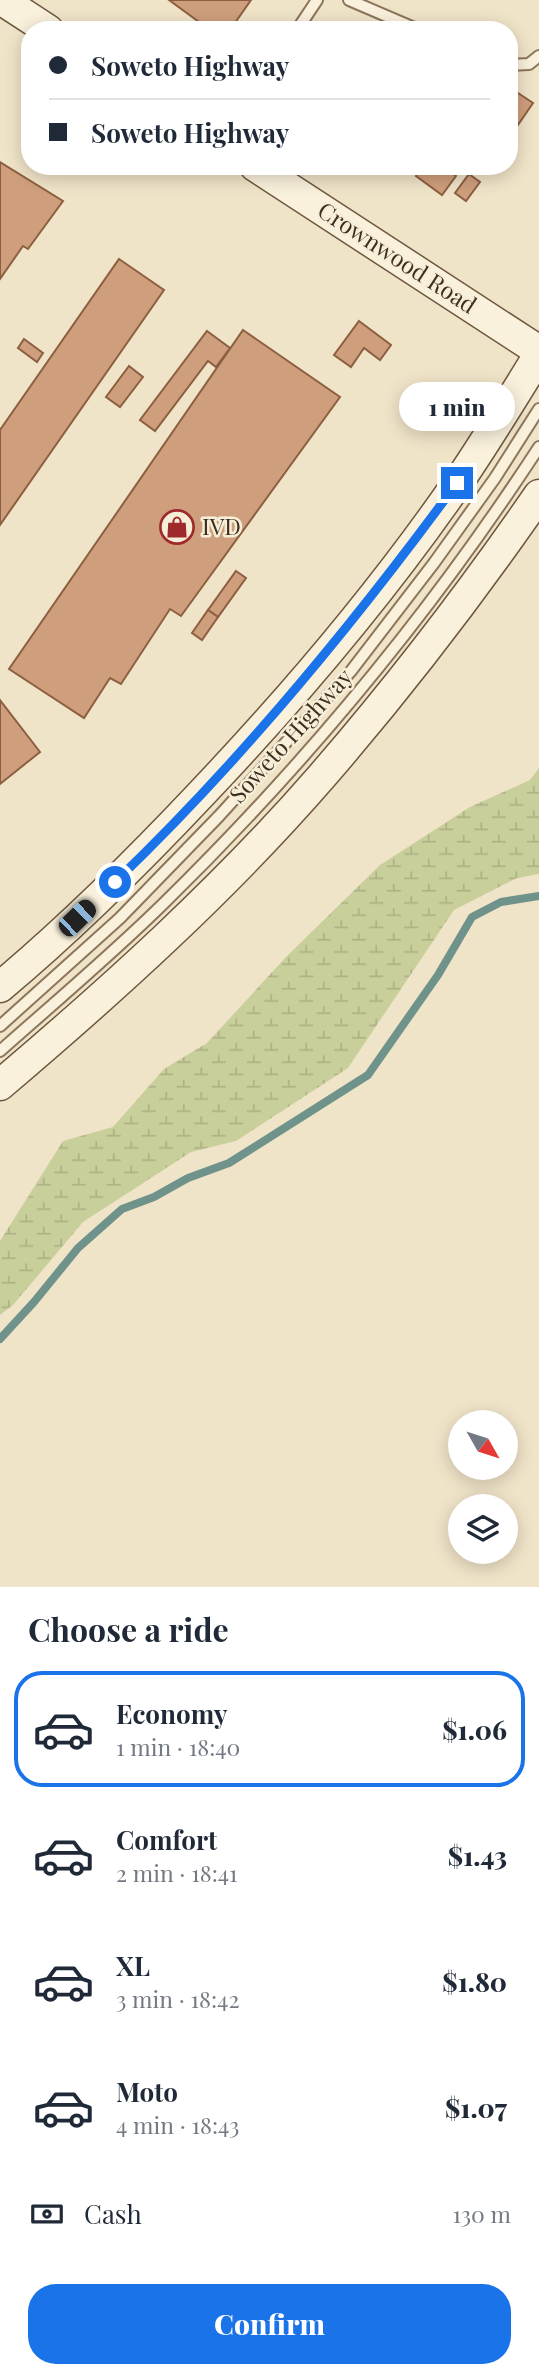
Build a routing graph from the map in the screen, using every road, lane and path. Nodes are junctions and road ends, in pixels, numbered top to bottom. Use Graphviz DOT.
graph roads {
  1 [pos="2,0"];
  2 [pos="317,0"];
  3 [pos="349,0"];
  4 [pos="34,21"];
  5 [pos="303,21"];
  6 [pos="398,21"];
  7 [pos="539,56"];
  8 [pos="518,65"];
  9 [pos="269,175"];
  10 [pos="539,353"];
  11 [pos="539,409"];
  12 [pos="519,415"];
  13 [pos="539,447"];
  14 [pos="539,495"];
  15 [pos="0,987"];
  16 [pos="0,1026"];
  17 [pos="0,1051"];
  18 [pos="0,1085"];
  1 -- 4 [label="main road"];
  2 -- 5 [label="lane"];
  3 -- 6 [label="lane"];
  7 -- 8 [label="lane"];
  9 -- 10 [label="main road, Crownwood Road"];
  10 -- 12 [label="main road, Soweto Highway"];
  11 -- 12 [label="lane, Soweto Highway"];
  12 -- 15 [label="main road, Soweto Highway"];
  12 -- 16 [label="lane, Soweto Highway"];
  13 -- 17 [label="lane, Soweto Highway"];
  14 -- 18 [label="main road, Soweto Highway"];
}
